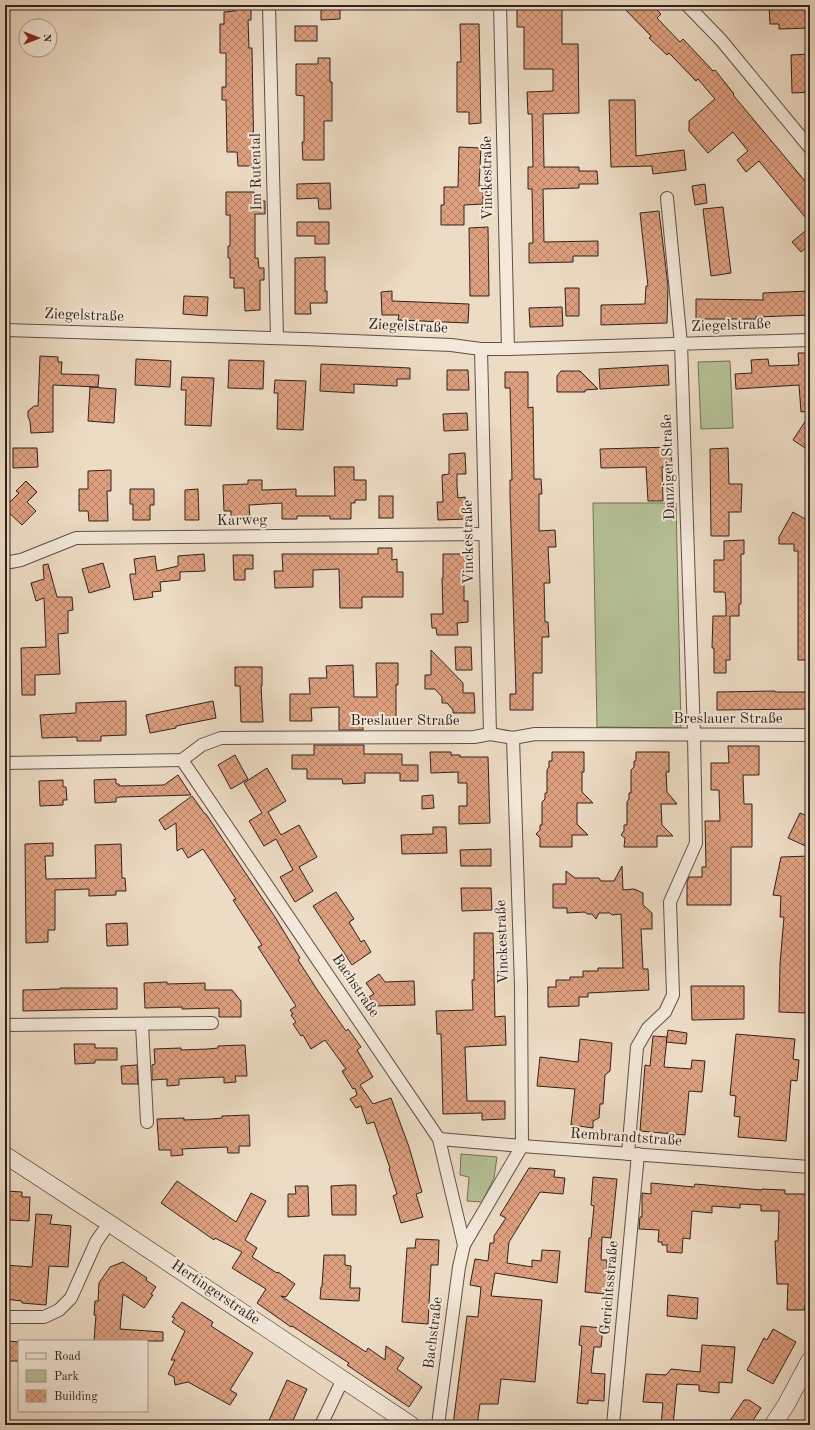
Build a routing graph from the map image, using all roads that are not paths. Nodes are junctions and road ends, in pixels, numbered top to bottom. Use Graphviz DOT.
graph roads {
  1 [pos="269,5"];
  2 [pos="500,5"];
  3 [pos="687,5"];
  4 [pos="810,148"];
  5 [pos="667,198"];
  6 [pos="5,330"];
  7 [pos="277,338"];
  8 [pos="810,340"];
  9 [pos="681,344"];
  10 [pos="481,349"];
  11 [pos="508,349"];
  12 [pos="485,534"];
  13 [pos="5,563"];
  14 [pos="490,734"];
  15 [pos="694,735"];
  16 [pos="810,735"];
  17 [pos="513,738"];
  18 [pos="182,760"];
  19 [pos="5,763"];
  20 [pos="212,1022"];
  21 [pos="142,1024"];
  22 [pos="5,1025"];
  23 [pos="146,1122"];
  24 [pos="439,1139"];
  25 [pos="5,1143"];
  26 [pos="522,1146"];
  27 [pos="633,1154"];
  28 [pos="11,1160"];
  29 [pos="810,1168"];
  30 [pos="109,1223"];
  31 [pos="464,1245"];
  32 [pos="5,1317"];
  33 [pos="810,1360"];
  34 [pos="343,1378"];
  35 [pos="806,1378"];
  36 [pos="321,1425"];
  37 [pos="411,1425"];
  38 [pos="438,1425"];
  39 [pos="613,1425"];
  40 [pos="773,1425"];
  1 -- 7 [label="street, Im Rutental"];
  2 -- 11 [label="street, Vinckestraße"];
  3 -- 4 [label="street"];
  5 -- 9 [label="street, Danziger Straße"];
  6 -- 7 [label="street, Ziegelstraße"];
  7 -- 10 [label="street, Ziegelstraße"];
  8 -- 9 [label="street, Ziegelstraße"];
  9 -- 11 [label="street, Ziegelstraße"];
  9 -- 15 [label="street, Danziger Straße"];
  10 -- 11 [label="street, Ziegelstraße"];
  10 -- 12 [label="street, Vinckestraße"];
  12 -- 13 [label="street, Karweg"];
  12 -- 14 [label="street, Vinckestraße"];
  14 -- 17 [label="street, Breslauer Straße"];
  14 -- 18 [label="street, Breslauer Straße"];
  15 -- 16 [label="street, Breslauer Straße"];
  15 -- 17 [label="street, Breslauer Straße"];
  15 -- 27 [label="street, Danziger Straße"];
  17 -- 26 [label="street, Vinckestraße"];
  18 -- 19 [label="street"];
  18 -- 24 [label="street, Bachstraße"];
  20 -- 21 [label="street"];
  21 -- 22 [label="street"];
  21 -- 23 [label="street"];
  24 -- 26 [label="street, Rembrandtstraße"];
  24 -- 31 [label="street, Bachstraße"];
  25 -- 28 [label="main road, Hertingerstraße"];
  26 -- 27 [label="street, Rembrandtstraße"];
  26 -- 31 [label="street, Bachstraße"];
  27 -- 29 [label="street, Rembrandtstraße"];
  27 -- 39 [label="street, Gerichtsstraße"];
  28 -- 30 [label="main road, Hertingerstraße"];
  30 -- 32 [label="street"];
  30 -- 34 [label="main road, Hertingerstraße"];
  31 -- 38 [label="street, Bachstraße"];
  33 -- 35 [label="main road"];
  34 -- 36 [label="street"];
  34 -- 37 [label="main road, Hertingerstraße"];
  35 -- 40 [label="main road"];
}
